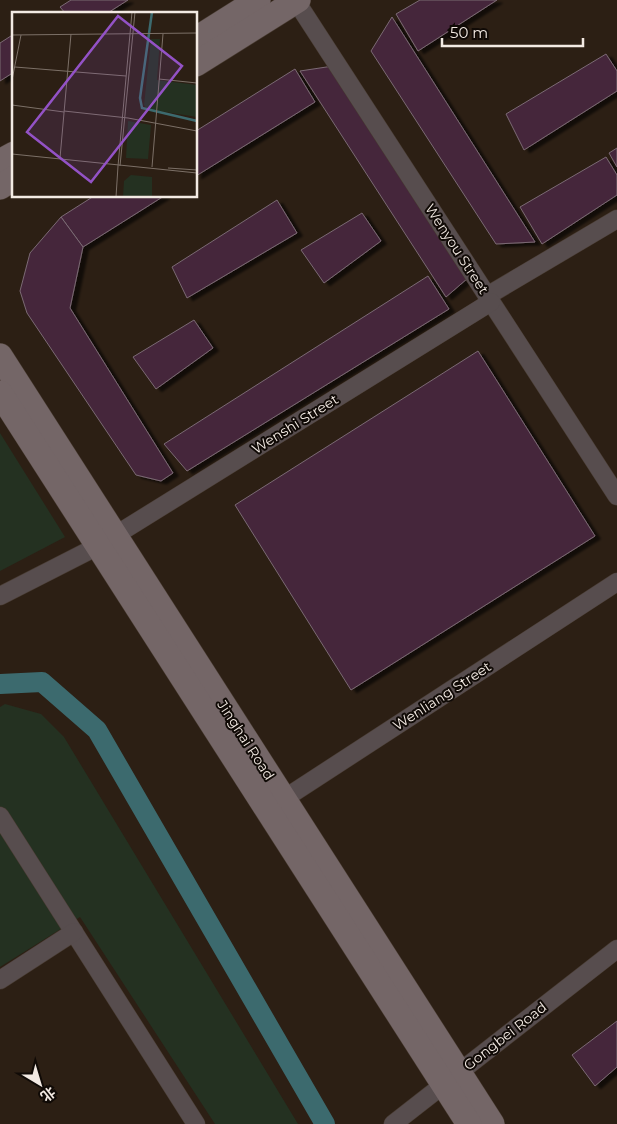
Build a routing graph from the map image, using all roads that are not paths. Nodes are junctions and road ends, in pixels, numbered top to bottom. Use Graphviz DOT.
graph roads {
  1 [pos="258,0"];
  2 [pos="297,1"];
  3 [pos="198,38"];
  4 [pos="198,63"];
  5 [pos="12,155"];
  6 [pos="0,162"];
  7 [pos="12,179"];
  8 [pos="0,187"];
  9 [pos="617,218"];
  10 [pos="489,299"];
  11 [pos="0,356"];
  12 [pos="0,392"];
  13 [pos="617,496"];
  14 [pos="106,541"];
  15 [pos="617,582"];
  16 [pos="0,596"];
  17 [pos="276,804"];
  18 [pos="0,816"];
  19 [pos="74,932"];
  20 [pos="617,948"];
  21 [pos="0,980"];
  22 [pos="451,1078"];
  23 [pos="196,1124"];
  24 [pos="393,1124"];
  25 [pos="469,1124"];
  26 [pos="492,1124"];
  1 -- 3 [label="street"];
  2 -- 4 [label="street"];
  2 -- 10 [label="street, Wenyou Street"];
  5 -- 6 [label="street"];
  7 -- 8 [label="street"];
  9 -- 10 [label="street, Wenshi Street"];
  10 -- 13 [label="street, Wenyou Street"];
  10 -- 14 [label="street, Wenshi Street"];
  11 -- 14 [label="street, Jinghai Road"];
  12 -- 14 [label="street, Jinghai Road"];
  14 -- 16 [label="street, Wenshi Street"];
  14 -- 17 [label="street, Jinghai Road"];
  15 -- 17 [label="street, Wenliang Street"];
  17 -- 22 [label="street, Jinghai Road"];
  18 -- 19 [label="street"];
  19 -- 21 [label="street"];
  19 -- 23 [label="street"];
  20 -- 22 [label="street, Gongbei Road"];
  22 -- 24 [label="street, Gongbei Road"];
  22 -- 25 [label="street, Jinghai Road"];
  22 -- 26 [label="street, Jinghai Road"];
}
